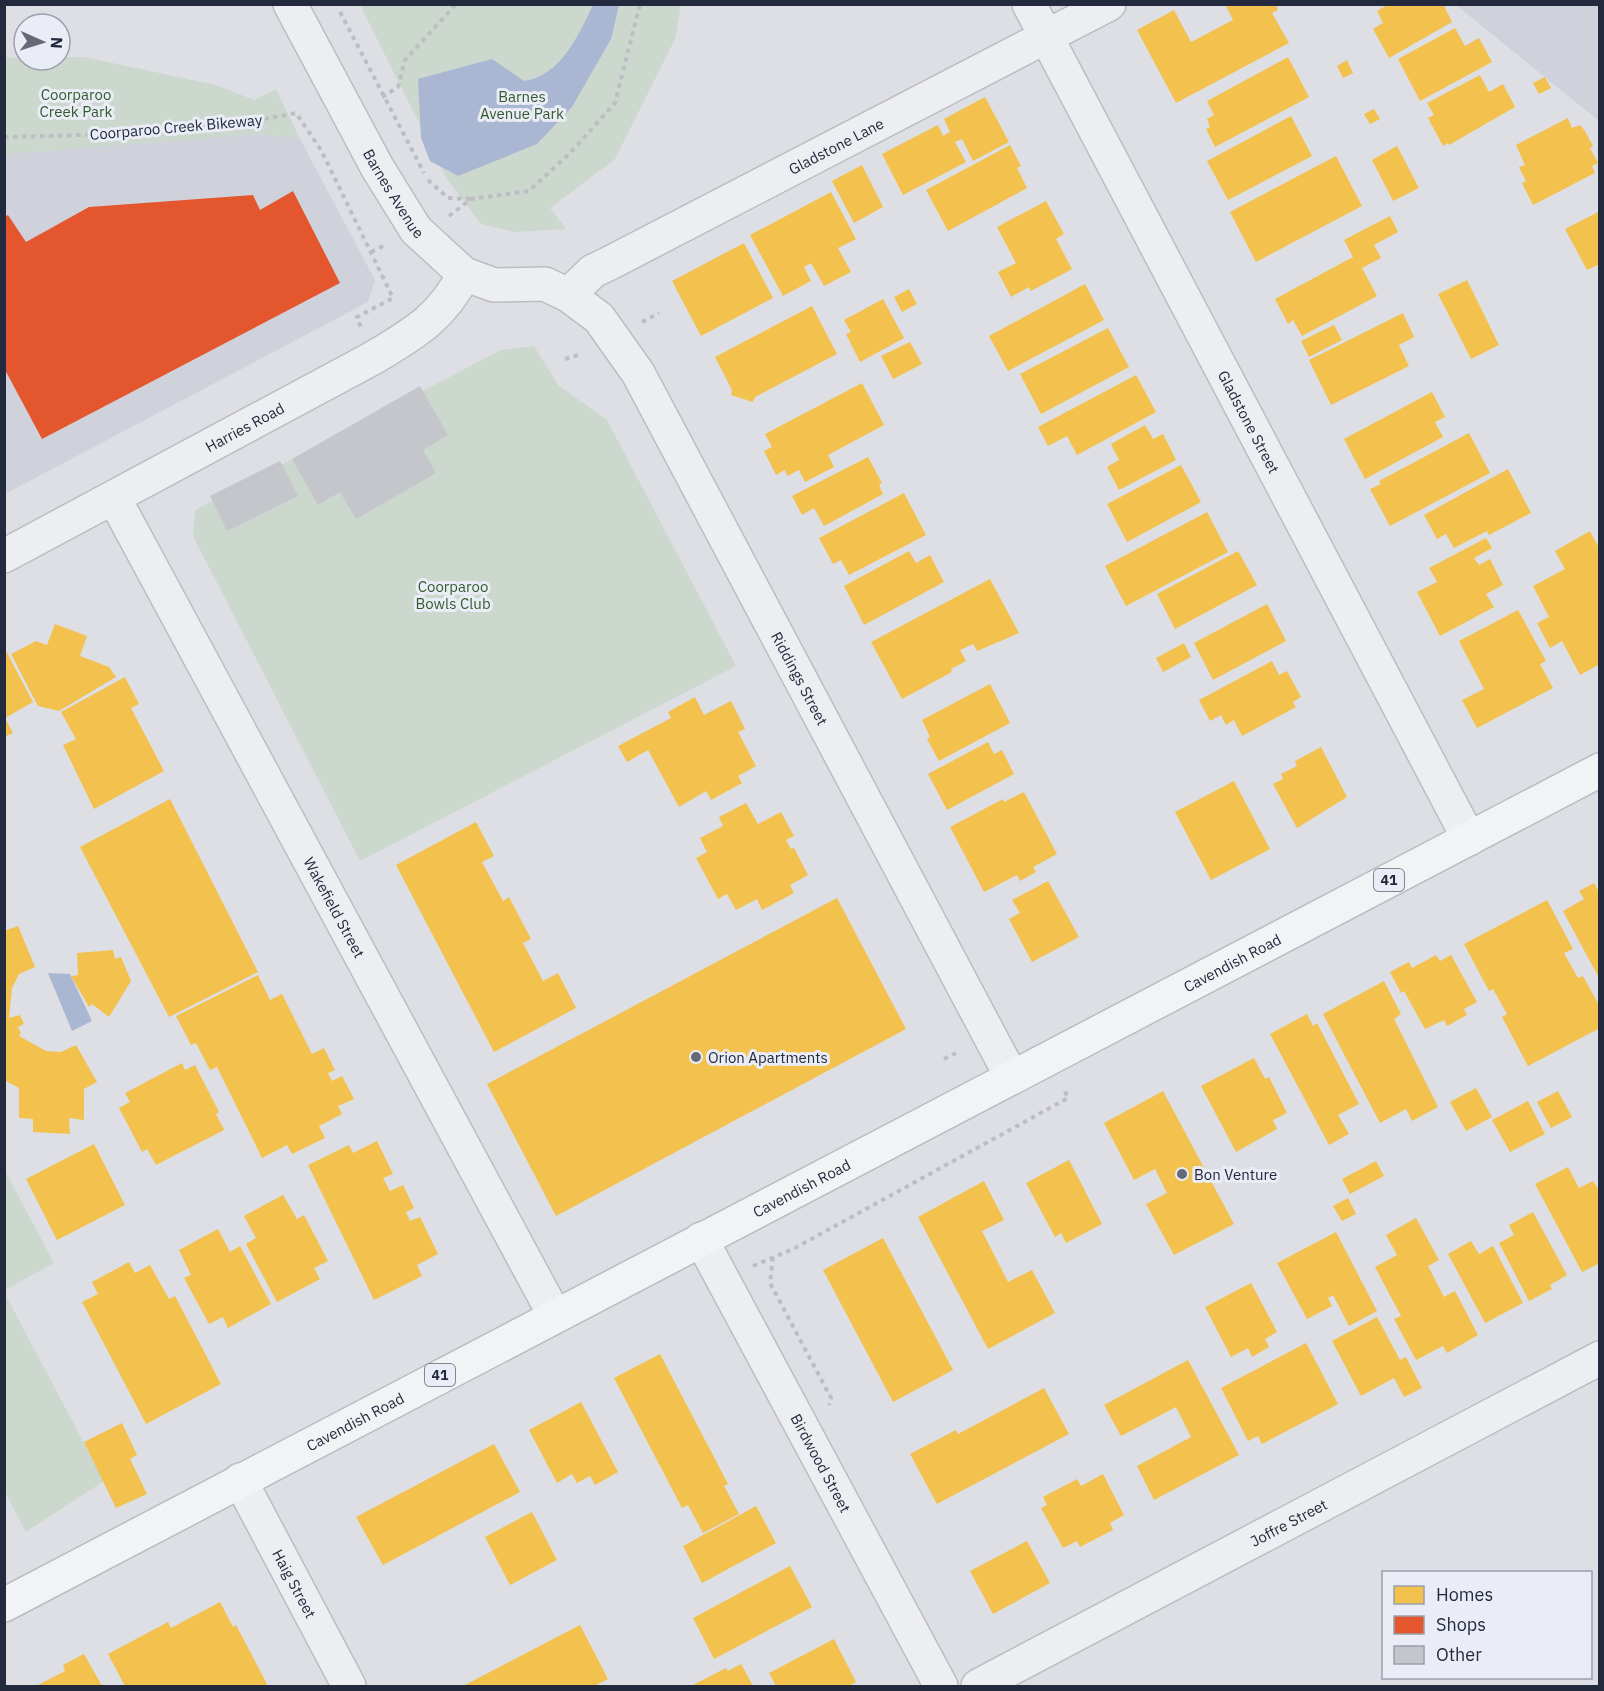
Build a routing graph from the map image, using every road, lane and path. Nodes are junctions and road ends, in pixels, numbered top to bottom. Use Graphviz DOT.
graph roads {
  1 [pos="290,4"];
  2 [pos="456,4"];
  3 [pos="640,4"];
  4 [pos="1029,4"];
  5 [pos="1109,4"];
  6 [pos="340,12"];
  7 [pos="1045,36"];
  8 [pos="393,92"];
  9 [pos="4,137"];
  10 [pos="471,199"];
  11 [pos="449,215"];
  12 [pos="380,247"];
  13 [pos="371,252"];
  14 [pos="464,274"];
  15 [pos="568,295"];
  16 [pos="659,313"];
  17 [pos="641,322"];
  18 [pos="583,353"];
  19 [pos="373,358"];
  20 [pos="565,359"];
  21 [pos="114,498"];
  22 [pos="4,556"];
  23 [pos="1599,770"];
  24 [pos="1469,839"];
  25 [pos="958,1052"];
  26 [pos="944,1059"];
  27 [pos="1011,1076"];
  28 [pos="1063,1089"];
  29 [pos="982,1131"];
  30 [pos="988,1142"];
  31 [pos="701,1239"];
  32 [pos="773,1257"];
  33 [pos="752,1267"];
  34 [pos="555,1316"];
  35 [pos="1599,1358"];
  36 [pos="828,1409"];
  37 [pos="240,1480"];
  38 [pos="4,1605"];
  39 [pos="349,1686"];
  40 [pos="941,1686"];
  41 [pos="978,1686"];
  1 -- 14 [label="street, Barnes Avenue"];
  2 -- 8 [label="path"];
  3 -- 10 [label="path"];
  4 -- 7 [label="street, Gladstone Street"];
  5 -- 7 [label="street, Gladstone Lane"];
  6 -- 10 [label="path"];
  7 -- 15 [label="street, Gladstone Lane"];
  7 -- 24 [label="street, Gladstone Street"];
  9 -- 13 [label="path, Coorparoo Creek Bikeway"];
  10 -- 11 [label="path"];
  12 -- 13 [label="path"];
  13 -- 19 [label="path, Coorparoo Creek Bikeway"];
  14 -- 15 [label="street, Barnes Avenue"];
  14 -- 19 [label="street, Harries Road"];
  15 -- 27 [label="street, Riddings Street"];
  16 -- 17 [label="path"];
  18 -- 20 [label="path"];
  19 -- 21 [label="street, Harries Road"];
  21 -- 22 [label="street, Harries Road"];
  21 -- 34 [label="street, Wakefield Street"];
  23 -- 24 [label="main road, Cavendish Road / 41"];
  24 -- 27 [label="main road, Cavendish Road / 41"];
  25 -- 26 [label="path"];
  27 -- 31 [label="main road, Cavendish Road / 41"];
  28 -- 30 [label="path"];
  29 -- 30 [label="path"];
  30 -- 32 [label="path"];
  31 -- 34 [label="main road, Cavendish Road / 41"];
  31 -- 40 [label="street, Birdwood Street"];
  32 -- 33 [label="path"];
  32 -- 36 [label="path"];
  34 -- 37 [label="main road, Cavendish Road / 41"];
  35 -- 41 [label="street, Joffre Street"];
  37 -- 38 [label="main road, Cavendish Road / 41"];
  37 -- 39 [label="street, Haig Street"];
}
